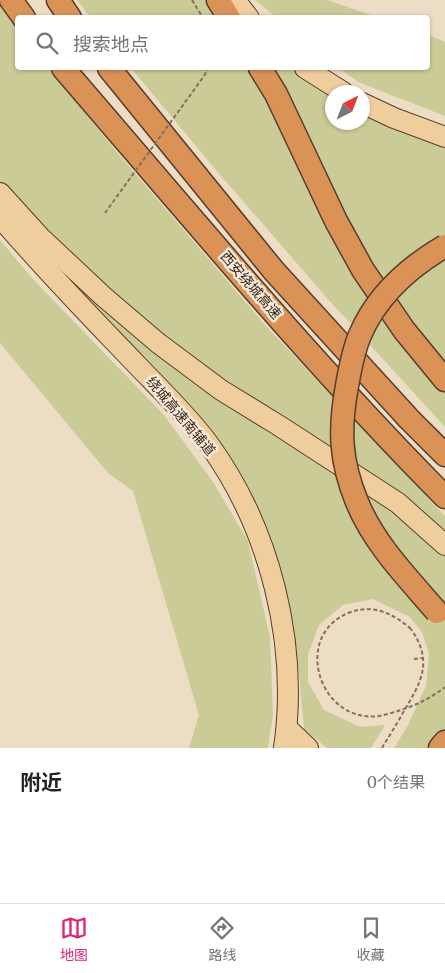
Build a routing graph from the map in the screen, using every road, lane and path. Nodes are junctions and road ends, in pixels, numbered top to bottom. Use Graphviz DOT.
graph roads {
  1 [pos="12,0"];
  2 [pos="58,0"];
  3 [pos="192,0"];
  4 [pos="218,0"];
  5 [pos="235,0"];
  6 [pos="22,15"];
  7 [pos="68,15"];
  8 [pos="201,15"];
  9 [pos="227,15"];
  10 [pos="247,15"];
  11 [pos="65,70"];
  12 [pos="111,70"];
  13 [pos="207,70"];
  14 [pos="261,70"];
  15 [pos="309,70"];
  16 [pos="332,85"];
  17 [pos="370,107"];
  18 [pos="445,137"];
  19 [pos="0,193"];
  20 [pos="105,213"];
  21 [pos="0,217"];
  22 [pos="445,246"];
  23 [pos="445,380"];
  24 [pos="445,454"];
  25 [pos="445,497"];
  26 [pos="445,545"];
  27 [pos="441,616"];
  28 [pos="423,658"];
  29 [pos="414,659"];
  30 [pos="445,687"];
  31 [pos="287,728"];
  32 [pos="445,742"];
  33 [pos="284,748"];
  34 [pos="308,748"];
  35 [pos="382,748"];
  36 [pos="440,748"];
  1 -- 6 [label="highway"];
  2 -- 7 [label="highway"];
  3 -- 8 [label="path"];
  4 -- 9 [label="highway"];
  5 -- 10 [label="main road"];
  11 -- 25 [label="highway, 西安绕城高速"];
  12 -- 24 [label="highway, 西安绕城高速"];
  13 -- 20 [label="path, bridge"];
  14 -- 23 [label="highway"];
  15 -- 16 [label="main road"];
  17 -- 18 [label="main road"];
  19 -- 26 [label="main road"];
  21 -- 31 [label="main road, 绕城高速南辅道"];
  22 -- 27 [label="highway, bridge"];
  28 -- 29 [label="path"];
  28 -- 30 [label="path, bridge"];
  28 -- 35 [label="path"];
  31 -- 33 [label="main road, 绕城高速南辅道"];
  31 -- 34 [label="main road"];
  32 -- 36 [label="highway"];
}
